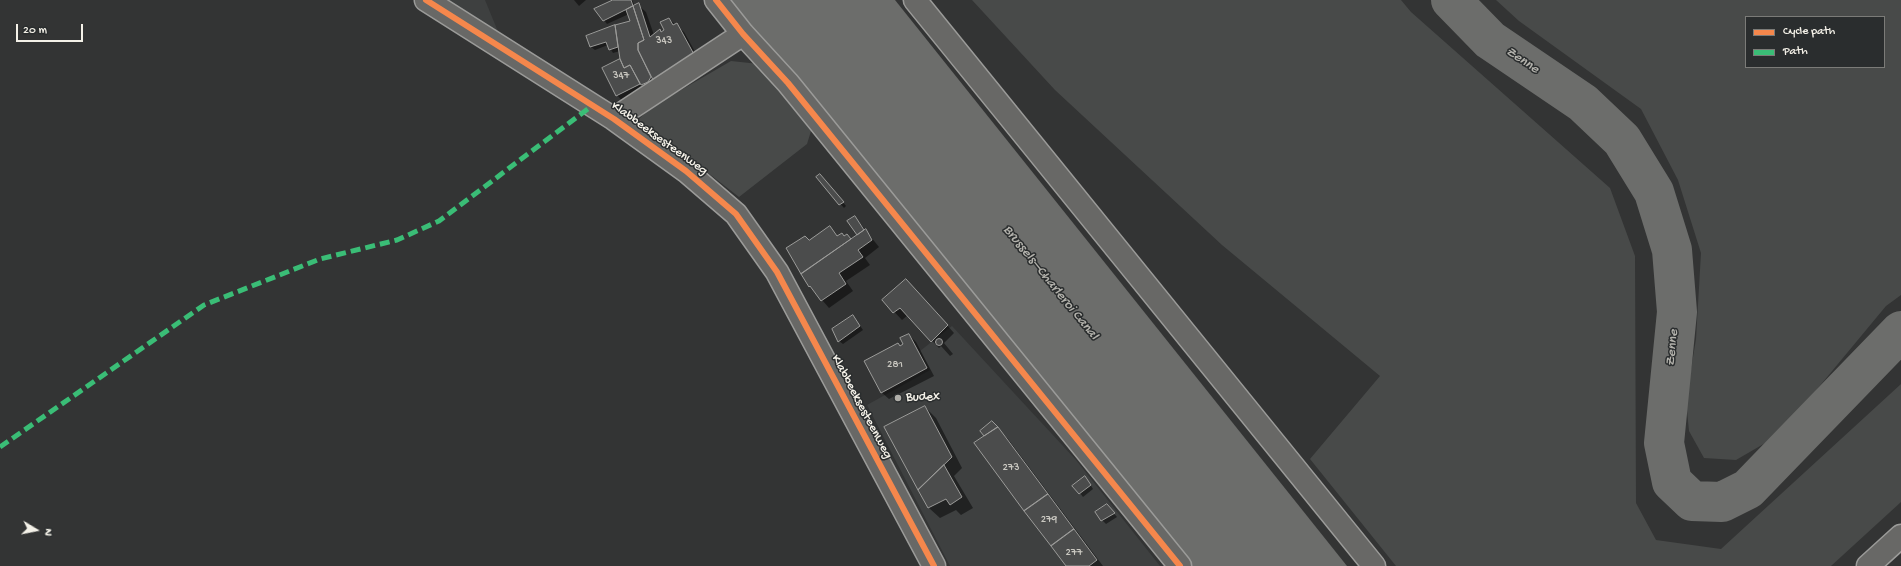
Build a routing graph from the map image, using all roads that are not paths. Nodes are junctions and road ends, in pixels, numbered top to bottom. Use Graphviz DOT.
graph roads {
  1 [pos="426,0"];
  2 [pos="716,0"];
  3 [pos="915,0"];
  4 [pos="743,34"];
  5 [pos="614,119"];
  6 [pos="1901,536"];
  7 [pos="934,566"];
  8 [pos="1180,566"];
  9 [pos="1374,566"];
  10 [pos="1868,566"];
  1 -- 5 [label="street, Klabbeeksesteenweg"];
  2 -- 4 [label="street"];
  3 -- 9 [label="street"];
  4 -- 5 [label="street, Klabbeeksesteenweg"];
  4 -- 8 [label="street"];
  5 -- 7 [label="street, Klabbeeksesteenweg"];
  6 -- 10 [label="street"];
}
